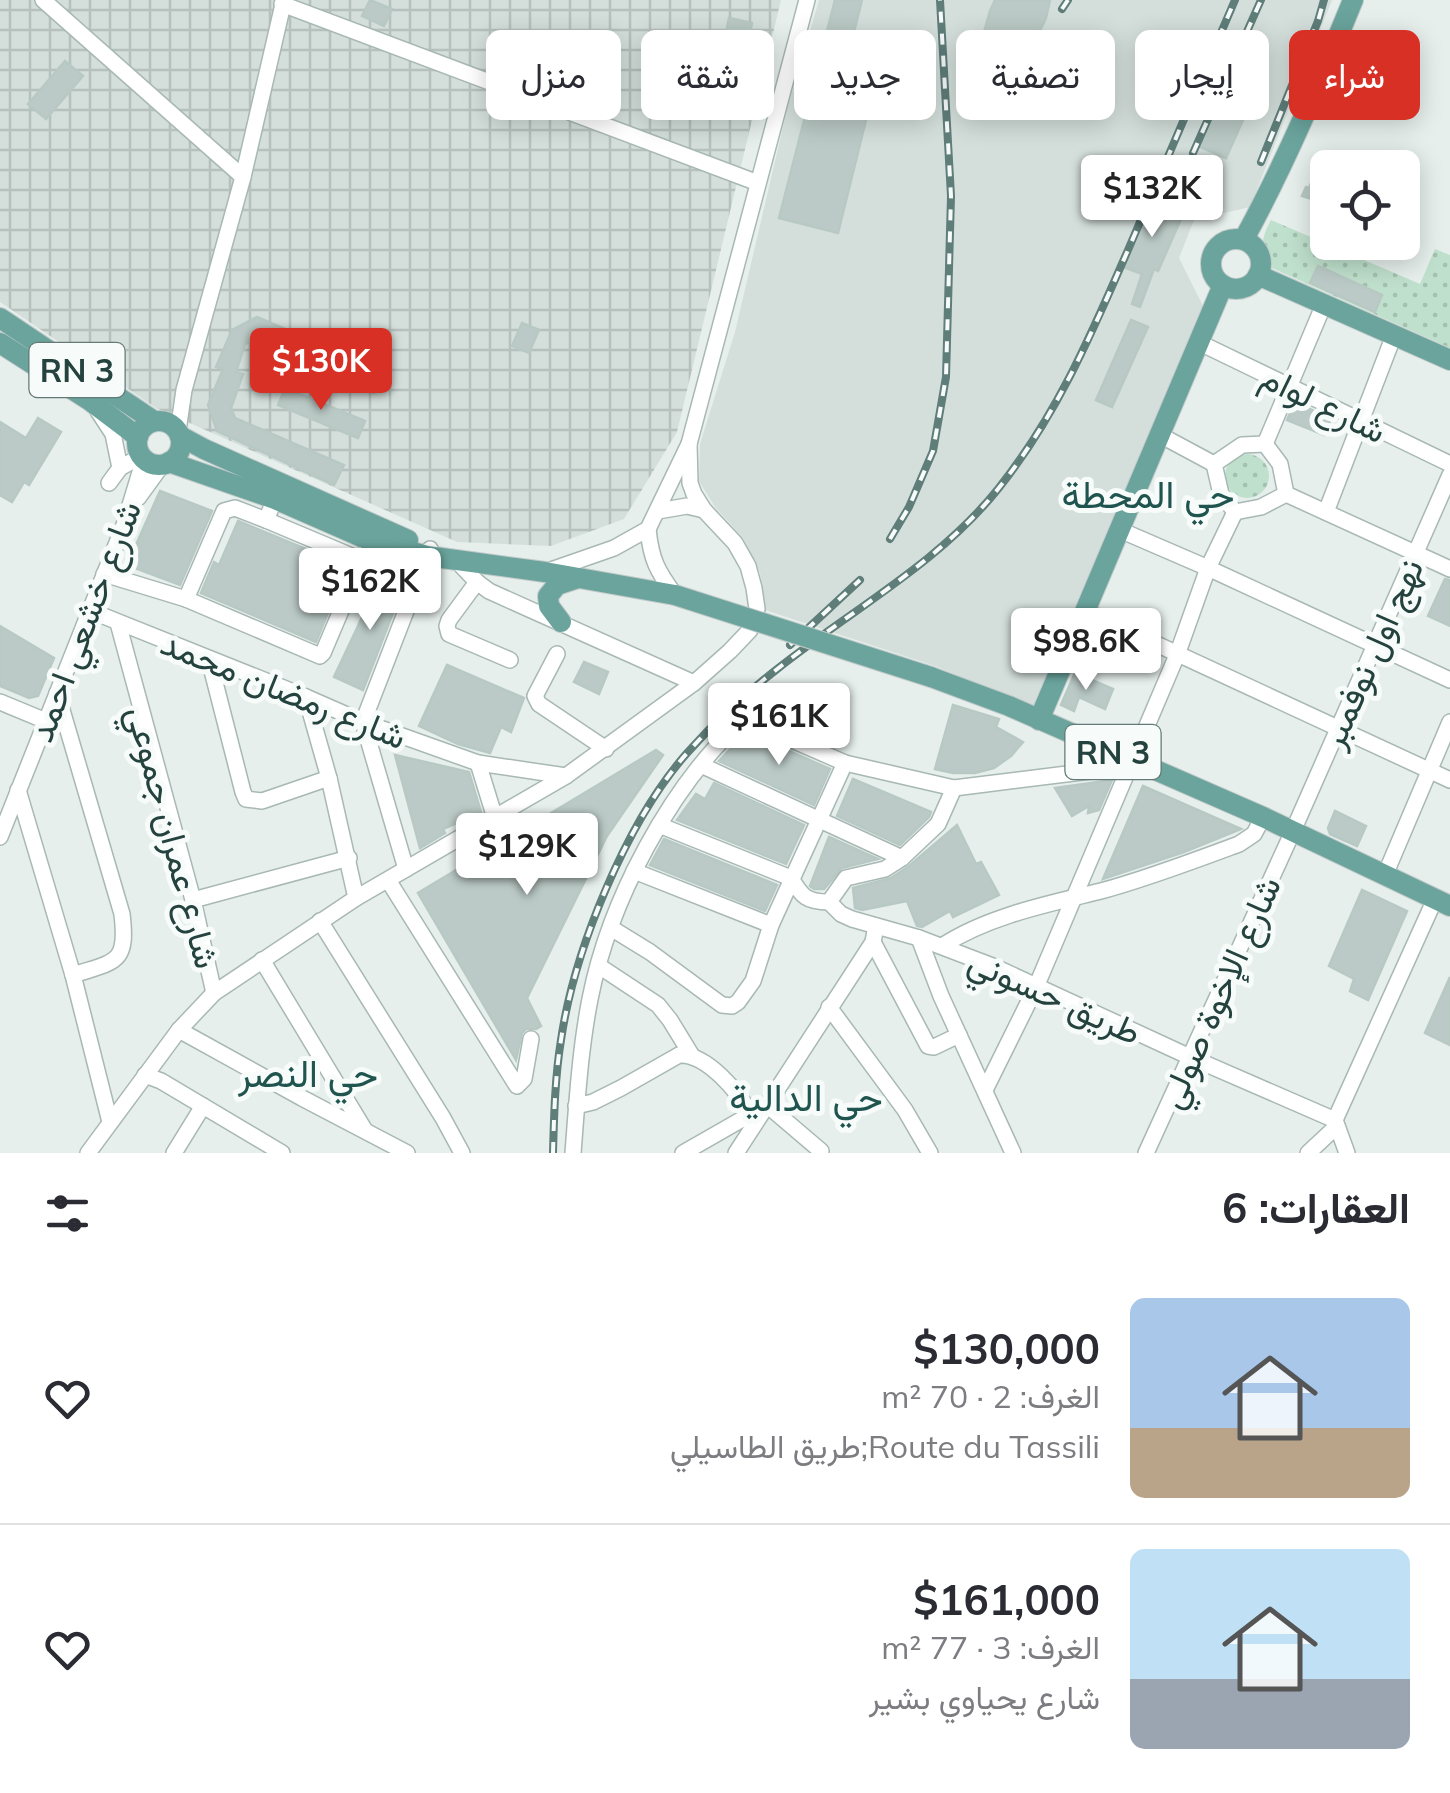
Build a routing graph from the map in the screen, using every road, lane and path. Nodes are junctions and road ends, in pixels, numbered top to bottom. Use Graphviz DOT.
graph roads {
  1 [pos="43,0"];
  2 [pos="808,0"];
  3 [pos="1354,0"];
  4 [pos="283,2"];
  5 [pos="243,177"];
  6 [pos="758,184"];
  7 [pos="1244,240"];
  8 [pos="1258,275"];
  9 [pos="1222,285"];
  10 [pos="1324,304"];
  11 [pos="2,330"];
  12 [pos="1394,335"];
  13 [pos="1198,342"];
  14 [pos="1450,360"];
  15 [pos="1289,387"];
  16 [pos="90,400"];
  17 [pos="1360,420"];
  18 [pos="168,427"];
  19 [pos="1160,435"];
  20 [pos="690,444"];
  21 [pos="1265,444"];
  22 [pos="151,456"];
  23 [pos="1214,464"];
  24 [pos="1450,464"];
  25 [pos="120,468"];
  26 [pos="1450,476"];
  27 [pos="110,483"];
  28 [pos="1286,494"];
  29 [pos="275,499"];
  30 [pos="704,510"];
  31 [pos="658,511"];
  32 [pos="1236,512"];
  33 [pos="1326,512"];
  34 [pos="266,520"];
  35 [pos="648,528"];
  36 [pos="1120,530"];
  37 [pos="370,543"];
  38 [pos="1416,553"];
  39 [pos="438,556"];
  40 [pos="1208,568"];
  41 [pos="1450,569"];
  42 [pos="545,572"];
  43 [pos="104,574"];
  44 [pos="578,578"];
  45 [pos="476,582"];
  46 [pos="675,596"];
  47 [pos="186,600"];
  48 [pos="1085,610"];
  49 [pos="91,611"];
  50 [pos="561,622"];
  51 [pos="118,624"];
  52 [pos="1375,644"];
  53 [pos="557,654"];
  54 [pos="1177,655"];
  55 [pos="209,659"];
  56 [pos="510,660"];
  57 [pos="1450,680"];
  58 [pos="694,683"];
  59 [pos="57,692"];
  60 [pos="306,697"];
  61 [pos="0,702"];
  62 [pos="46,720"];
  63 [pos="1040,720"];
  64 [pos="363,722"];
  65 [pos="1450,722"];
  66 [pos="1338,728"];
  67 [pos="606,749"];
  68 [pos="845,763"];
  69 [pos="1132,763"];
  70 [pos="478,764"];
  71 [pos="701,765"];
  72 [pos="1428,770"];
  73 [pos="566,776"];
  74 [pos="330,778"];
  75 [pos="1450,780"];
  76 [pos="954,788"];
  77 [pos="18,790"];
  78 [pos="1263,817"];
  79 [pos="495,818"];
  80 [pos="820,819"];
  81 [pos="659,825"];
  82 [pos="1293,831"];
  83 [pos="0,837"];
  84 [pos="349,858"];
  85 [pos="902,858"];
  86 [pos="406,869"];
  87 [pos="634,871"];
  88 [pos="1385,875"];
  89 [pos="791,878"];
  90 [pos="388,880"];
  91 [pos="1073,896"];
  92 [pos="356,898"];
  93 [pos="193,900"];
  94 [pos="1445,901"];
  95 [pos="829,902"];
  96 [pos="320,921"];
  97 [pos="771,925"];
  98 [pos="611,928"];
  99 [pos="875,934"];
  100 [pos="919,938"];
  101 [pos="942,946"];
  102 [pos="262,960"];
  103 [pos="599,966"];
  104 [pos="73,975"];
  105 [pos="1036,987"];
  106 [pos="214,992"];
  107 [pos="829,1007"];
  108 [pos="179,1030"];
  109 [pos="960,1035"];
  110 [pos="532,1039"];
  111 [pos="692,1056"];
  112 [pos="1190,1057"];
  113 [pos="145,1074"];
  114 [pos="985,1090"];
  115 [pos="767,1105"];
  116 [pos="203,1106"];
  117 [pos="576,1106"];
  118 [pos="752,1116"];
  119 [pos="110,1122"];
  120 [pos="1336,1123"];
  121 [pos="364,1129"];
  122 [pos="95,1151"];
  123 [pos="821,1151"];
  124 [pos="174,1153"];
  125 [pos="282,1153"];
  126 [pos="408,1153"];
  127 [pos="462,1153"];
  128 [pos="573,1153"];
  129 [pos="683,1153"];
  130 [pos="736,1153"];
  131 [pos="930,1153"];
  132 [pos="1013,1153"];
  133 [pos="1146,1153"];
  134 [pos="1308,1153"];
  135 [pos="1347,1153"];
  1 -- 5 [label="street"];
  2 -- 6 [label="street"];
  3 -- 7 [label="main road"];
  4 -- 5 [label="street"];
  4 -- 6 [label="street"];
  5 -- 18 [label="street"];
  6 -- 20 [label="street"];
  7 -- 8 [label="main road"];
  7 -- 9 [label="main road"];
  8 -- 9 [label="main road"];
  8 -- 10 [label="main road"];
  9 -- 13 [label="main road"];
  10 -- 12 [label="main road"];
  10 -- 15 [label="street"];
  11 -- 16 [label="main road, RN 3"];
  11 -- 18 [label="main road, RN 3"];
  12 -- 14 [label="main road"];
  12 -- 17 [label="street"];
  13 -- 15 [label="street, شارع لوام"];
  13 -- 19 [label="main road"];
  15 -- 17 [label="street, شارع لوام"];
  15 -- 21 [label="street"];
  16 -- 22 [label="main road, RN 3"];
  16 -- 25 [label="street"];
  17 -- 24 [label="street, شارع لوام"];
  17 -- 33 [label="street"];
  18 -- 22 [label="main road"];
  18 -- 22 [label="main road"];
  18 -- 37 [label="main road, RN 3"];
  19 -- 23 [label="street"];
  19 -- 36 [label="main road"];
  20 -- 30 [label="street"];
  20 -- 31 [label="street"];
  21 -- 23 [label="street"];
  21 -- 28 [label="street"];
  22 -- 25 [label="street"];
  22 -- 29 [label="main road, RN 3"];
  22 -- 43 [label="street, شارع خشعي احمد"];
  23 -- 32 [label="street"];
  25 -- 27 [label="street"];
  26 -- 38 [label="street, نهج اول نوفمبر"];
  28 -- 32 [label="street"];
  28 -- 33 [label="street"];
  29 -- 34 [label="street"];
  29 -- 37 [label="main road, RN 3"];
  30 -- 31 [label="street"];
  30 -- 58 [label="street"];
  31 -- 35 [label="street"];
  32 -- 40 [label="street"];
  33 -- 38 [label="street"];
  34 -- 37 [label="street"];
  34 -- 47 [label="street"];
  35 -- 42 [label="street"];
  35 -- 46 [label="street"];
  36 -- 40 [label="street"];
  36 -- 48 [label="main road"];
  37 -- 39 [label="main road, RN 3"];
  37 -- 47 [label="street"];
  38 -- 41 [label="street"];
  38 -- 52 [label="street, نهج اول نوفمبر"];
  39 -- 42 [label="main road, RN 3"];
  39 -- 45 [label="street"];
  39 -- 64 [label="street"];
  40 -- 52 [label="street"];
  40 -- 54 [label="street"];
  42 -- 44 [label="main road, RN 3"];
  43 -- 47 [label="street"];
  43 -- 49 [label="street, شارع خشعي احمد"];
  44 -- 46 [label="main road, RN 3"];
  44 -- 50 [label="main road"];
  45 -- 50 [label="street"];
  45 -- 56 [label="street"];
  46 -- 63 [label="main road, RN 3, bridge"];
  48 -- 54 [label="street"];
  48 -- 63 [label="main road"];
  49 -- 51 [label="street, شارع رمضان محمد"];
  49 -- 59 [label="street, شارع خشعي احمد"];
  50 -- 58 [label="street"];
  51 -- 55 [label="street, شارع رمضان محمد"];
  51 -- 93 [label="street, شارع عمران جموعي"];
  52 -- 57 [label="street"];
  52 -- 66 [label="street, نهج اول نوفمبر"];
  53 -- 67 [label="street"];
  54 -- 66 [label="street"];
  54 -- 69 [label="street"];
  55 -- 60 [label="street, شارع رمضان محمد"];
  55 -- 74 [label="street"];
  58 -- 67 [label="street"];
  59 -- 62 [label="street, شارع خشعي احمد"];
  59 -- 104 [label="street"];
  60 -- 64 [label="street, شارع رمضان محمد"];
  60 -- 74 [label="street"];
  61 -- 62 [label="street"];
  62 -- 77 [label="street, شارع خشعي احمد"];
  63 -- 69 [label="main road, RN 3"];
  64 -- 70 [label="street, شارع رمضان محمد"];
  64 -- 86 [label="street"];
  65 -- 72 [label="street"];
  66 -- 72 [label="street"];
  66 -- 82 [label="street, نهج اول نوفمبر"];
  67 -- 73 [label="street"];
  68 -- 71 [label="street"];
  68 -- 76 [label="street"];
  68 -- 80 [label="street"];
  69 -- 76 [label="street"];
  69 -- 78 [label="main road, RN 3"];
  69 -- 91 [label="street"];
  70 -- 73 [label="street, شارع رمضان محمد"];
  70 -- 79 [label="street"];
  71 -- 80 [label="street"];
  71 -- 81 [label="street"];
  72 -- 75 [label="street"];
  72 -- 88 [label="street"];
  73 -- 79 [label="street"];
  74 -- 84 [label="street"];
  76 -- 85 [label="street"];
  77 -- 83 [label="street, شارع خشعي احمد"];
  77 -- 104 [label="street"];
  78 -- 82 [label="main road, RN 3"];
  78 -- 91 [label="street"];
  79 -- 86 [label="street"];
  80 -- 85 [label="street"];
  80 -- 89 [label="street"];
  81 -- 87 [label="street"];
  81 -- 89 [label="street, طريق حسوني"];
  82 -- 88 [label="main road, RN 3"];
  82 -- 112 [label="street, شارع الإخوة صولي"];
  84 -- 92 [label="street"];
  84 -- 93 [label="street"];
  85 -- 95 [label="street"];
  86 -- 90 [label="street"];
  87 -- 97 [label="street"];
  87 -- 98 [label="street"];
  88 -- 94 [label="main road, RN 3"];
  89 -- 95 [label="street, طريق حسوني"];
  89 -- 97 [label="street"];
  90 -- 92 [label="street"];
  90 -- 110 [label="street"];
  91 -- 101 [label="street"];
  91 -- 105 [label="street"];
  92 -- 96 [label="street"];
  93 -- 106 [label="street, شارع عمران جموعي"];
  94 -- 120 [label="street"];
  95 -- 99 [label="street, طريق حسوني"];
  96 -- 102 [label="street"];
  96 -- 127 [label="street"];
  97 -- 98 [label="street"];
  98 -- 103 [label="street"];
  99 -- 100 [label="street, طريق حسوني"];
  99 -- 107 [label="street"];
  99 -- 109 [label="street"];
  100 -- 101 [label="street, طريق حسوني"];
  100 -- 109 [label="street"];
  101 -- 105 [label="street, طريق حسوني"];
  102 -- 106 [label="street"];
  102 -- 121 [label="street"];
  103 -- 111 [label="street"];
  103 -- 117 [label="street"];
  104 -- 119 [label="street"];
  105 -- 112 [label="street, طريق حسوني"];
  105 -- 114 [label="street"];
  106 -- 108 [label="street"];
  107 -- 115 [label="street"];
  107 -- 131 [label="street"];
  108 -- 113 [label="street"];
  108 -- 121 [label="street"];
  109 -- 114 [label="street"];
  111 -- 117 [label="street"];
  111 -- 118 [label="street"];
  112 -- 120 [label="street, طريق حسوني"];
  112 -- 133 [label="street, شارع الإخوة صولي"];
  113 -- 116 [label="street"];
  113 -- 119 [label="street"];
  114 -- 132 [label="street"];
  115 -- 118 [label="street"];
  115 -- 123 [label="street"];
  115 -- 130 [label="street"];
  116 -- 124 [label="street"];
  116 -- 125 [label="street"];
  117 -- 128 [label="street"];
  118 -- 129 [label="street"];
  119 -- 122 [label="street"];
  120 -- 134 [label="street"];
  120 -- 135 [label="street"];
  121 -- 126 [label="street"];
}
